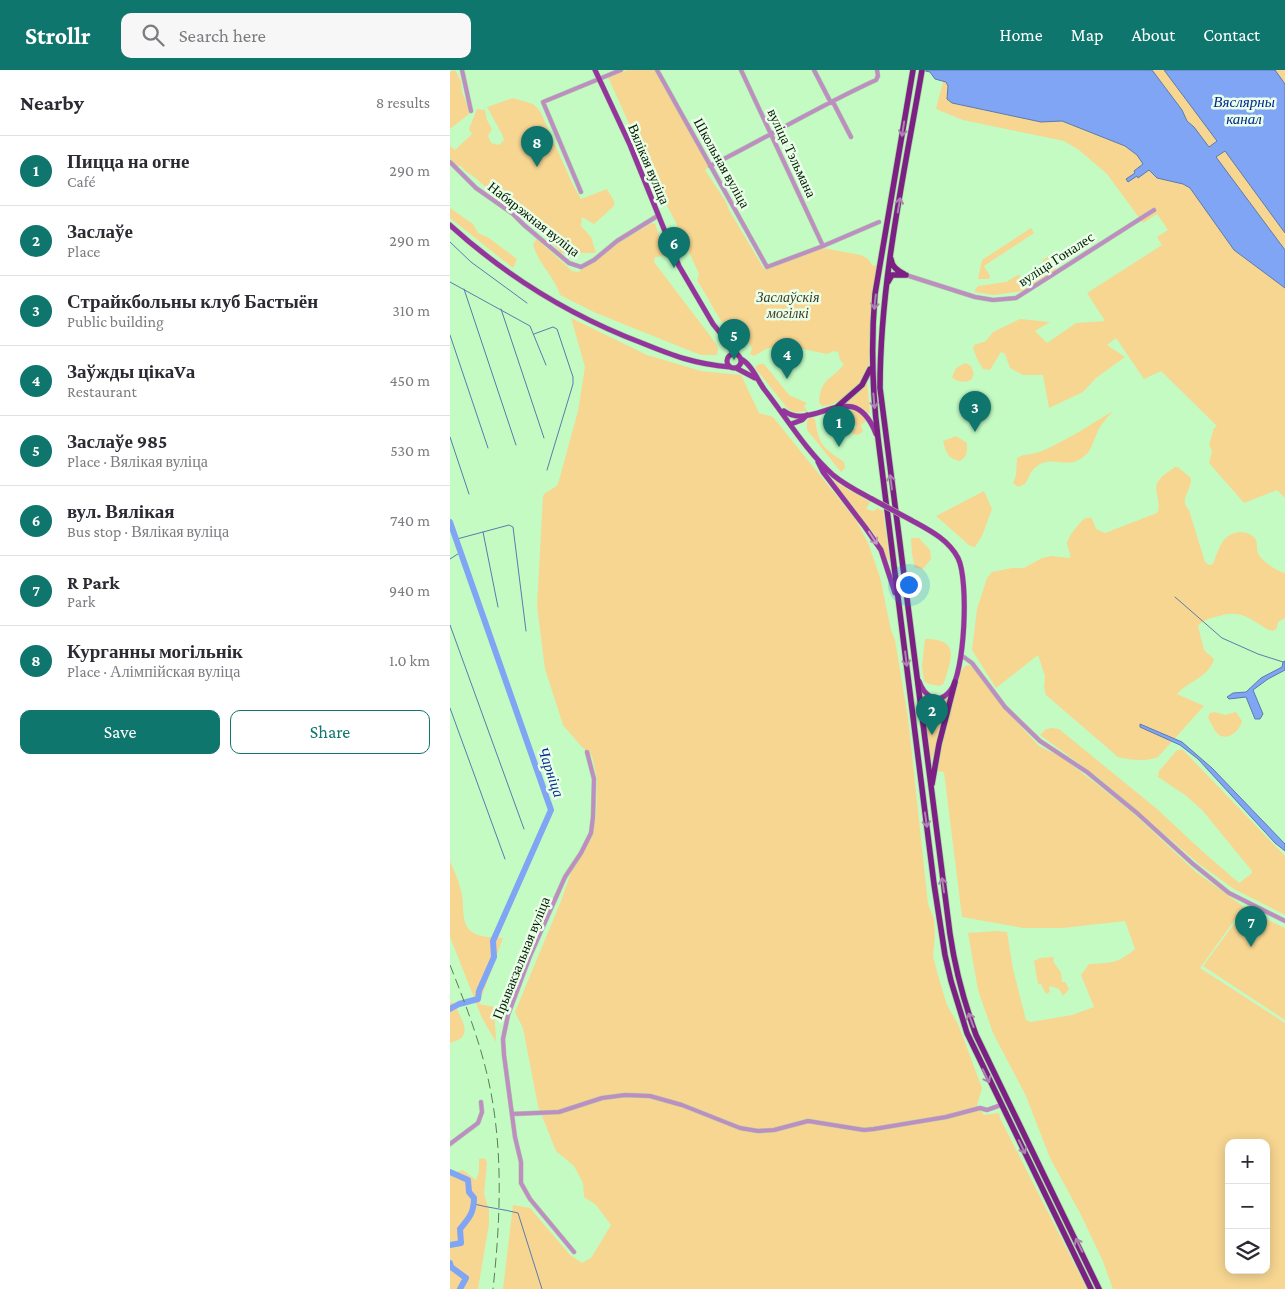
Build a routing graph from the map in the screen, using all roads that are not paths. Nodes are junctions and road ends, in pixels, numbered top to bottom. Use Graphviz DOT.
graph roads {
  1 [pos="462,70"];
  2 [pos="595,70"];
  3 [pos="621,70"];
  4 [pos="657,70"];
  5 [pos="741,70"];
  6 [pos="814,70"];
  7 [pos="877,70"];
  8 [pos="913,70"];
  9 [pos="922,70"];
  10 [pos="600,77"];
  11 [pos="830,101"];
  12 [pos="471,111"];
  13 [pos="770,135"];
  14 [pos="852,137"];
  15 [pos="450,162"];
  16 [pos="710,166"];
  17 [pos="581,192"];
  18 [pos="1154,210"];
  19 [pos="659,215"];
  20 [pos="879,222"];
  21 [pos="450,225"];
  22 [pos="823,246"];
  23 [pos="891,253"];
  24 [pos="906,275"];
  25 [pos="885,291"];
  26 [pos="728,343"];
  27 [pos="740,357"];
  28 [pos="728,358"];
  29 [pos="872,364"];
  30 [pos="706,365"];
  31 [pos="733,367"];
  32 [pos="758,380"];
  33 [pos="838,406"];
  34 [pos="780,408"];
  35 [pos="807,415"];
  36 [pos="794,416"];
  37 [pos="802,420"];
  38 [pos="791,424"];
  39 [pos="799,435"];
  40 [pos="878,438"];
  41 [pos="814,456"];
  42 [pos="899,611"];
  43 [pos="961,655"];
  44 [pos="916,668"];
  45 [pos="955,682"];
  46 [pos="587,752"];
  47 [pos="931,793"];
  48 [pos="1285,921"];
  49 [pos="481,1102"];
  50 [pos="1001,1105"];
  51 [pos="512,1114"];
  52 [pos="450,1144"];
  53 [pos="574,1252"];
  54 [pos="1091,1289"];
  55 [pos="1099,1289"];
  1 -- 12 [label="street"];
  2 -- 10 [label="main road, Вялікая вуліца"];
  3 -- 10 [label="street"];
  4 -- 16 [label="street, Школьная вуліца"];
  5 -- 13 [label="street, вуліца Тэльмана"];
  6 -- 11 [label="street"];
  7 -- 11 [label="street"];
  8 -- 29 [label="highway, one-way"];
  23 -- 9 [label="highway, one-way"];
  10 -- 17 [label="street"];
  10 -- 19 [label="main road, Вялікая вуліца"];
  11 -- 13 [label="street"];
  11 -- 14 [label="street"];
  13 -- 16 [label="street"];
  13 -- 22 [label="street, вуліца Тэльмана"];
  15 -- 19 [label="street, Набярэжная вуліца"];
  16 -- 22 [label="street, Школьная вуліца"];
  18 -- 24 [label="street, вуліца Гоналес"];
  19 -- 26 [label="main road, Вялікая вуліца"];
  20 -- 22 [label="street"];
  21 -- 30 [label="main road"];
  23 -- 24 [label="highway"];
  23 -- 25 [label="highway"];
  24 -- 25 [label="highway"];
  44 -- 25 [label="highway, one-way"];
  26 -- 27 [label="main road, Вялікая вуліца"];
  26 -- 28 [label="main road"];
  27 -- 28 [label="main road"];
  27 -- 31 [label="main road"];
  27 -- 32 [label="main road, Вялікая вуліца"];
  28 -- 30 [label="main road"];
  28 -- 31 [label="main road"];
  29 -- 33 [label="highway"];
  29 -- 40 [label="highway, one-way"];
  30 -- 31 [label="main road"];
  31 -- 32 [label="main road"];
  32 -- 34 [label="main road, Вялікая вуліца"];
  33 -- 35 [label="main road"];
  33 -- 40 [label="main road"];
  34 -- 36 [label="main road"];
  34 -- 38 [label="main road, Вялікая вуліца"];
  35 -- 36 [label="main road"];
  35 -- 37 [label="main road"];
  36 -- 38 [label="main road"];
  37 -- 38 [label="main road"];
  37 -- 39 [label="main road"];
  38 -- 39 [label="main road, Вялікая вуліца"];
  39 -- 41 [label="main road, Вялікая вуліца"];
  40 -- 42 [label="highway"];
  41 -- 42 [label="main road, one-way"];
  41 -- 43 [label="main road, bridge"];
  42 -- 50 [label="highway, one-way"];
  43 -- 45 [label="main road"];
  43 -- 48 [label="street"];
  44 -- 45 [label="main road"];
  44 -- 47 [label="highway"];
  45 -- 47 [label="highway"];
  46 -- 51 [label="street, Прывакзальная вуліца"];
  55 -- 47 [label="highway, one-way"];
  49 -- 52 [label="street"];
  50 -- 51 [label="street"];
  50 -- 54 [label="highway, one-way"];
  51 -- 53 [label="street, Прывакзальная вуліца"];
}
